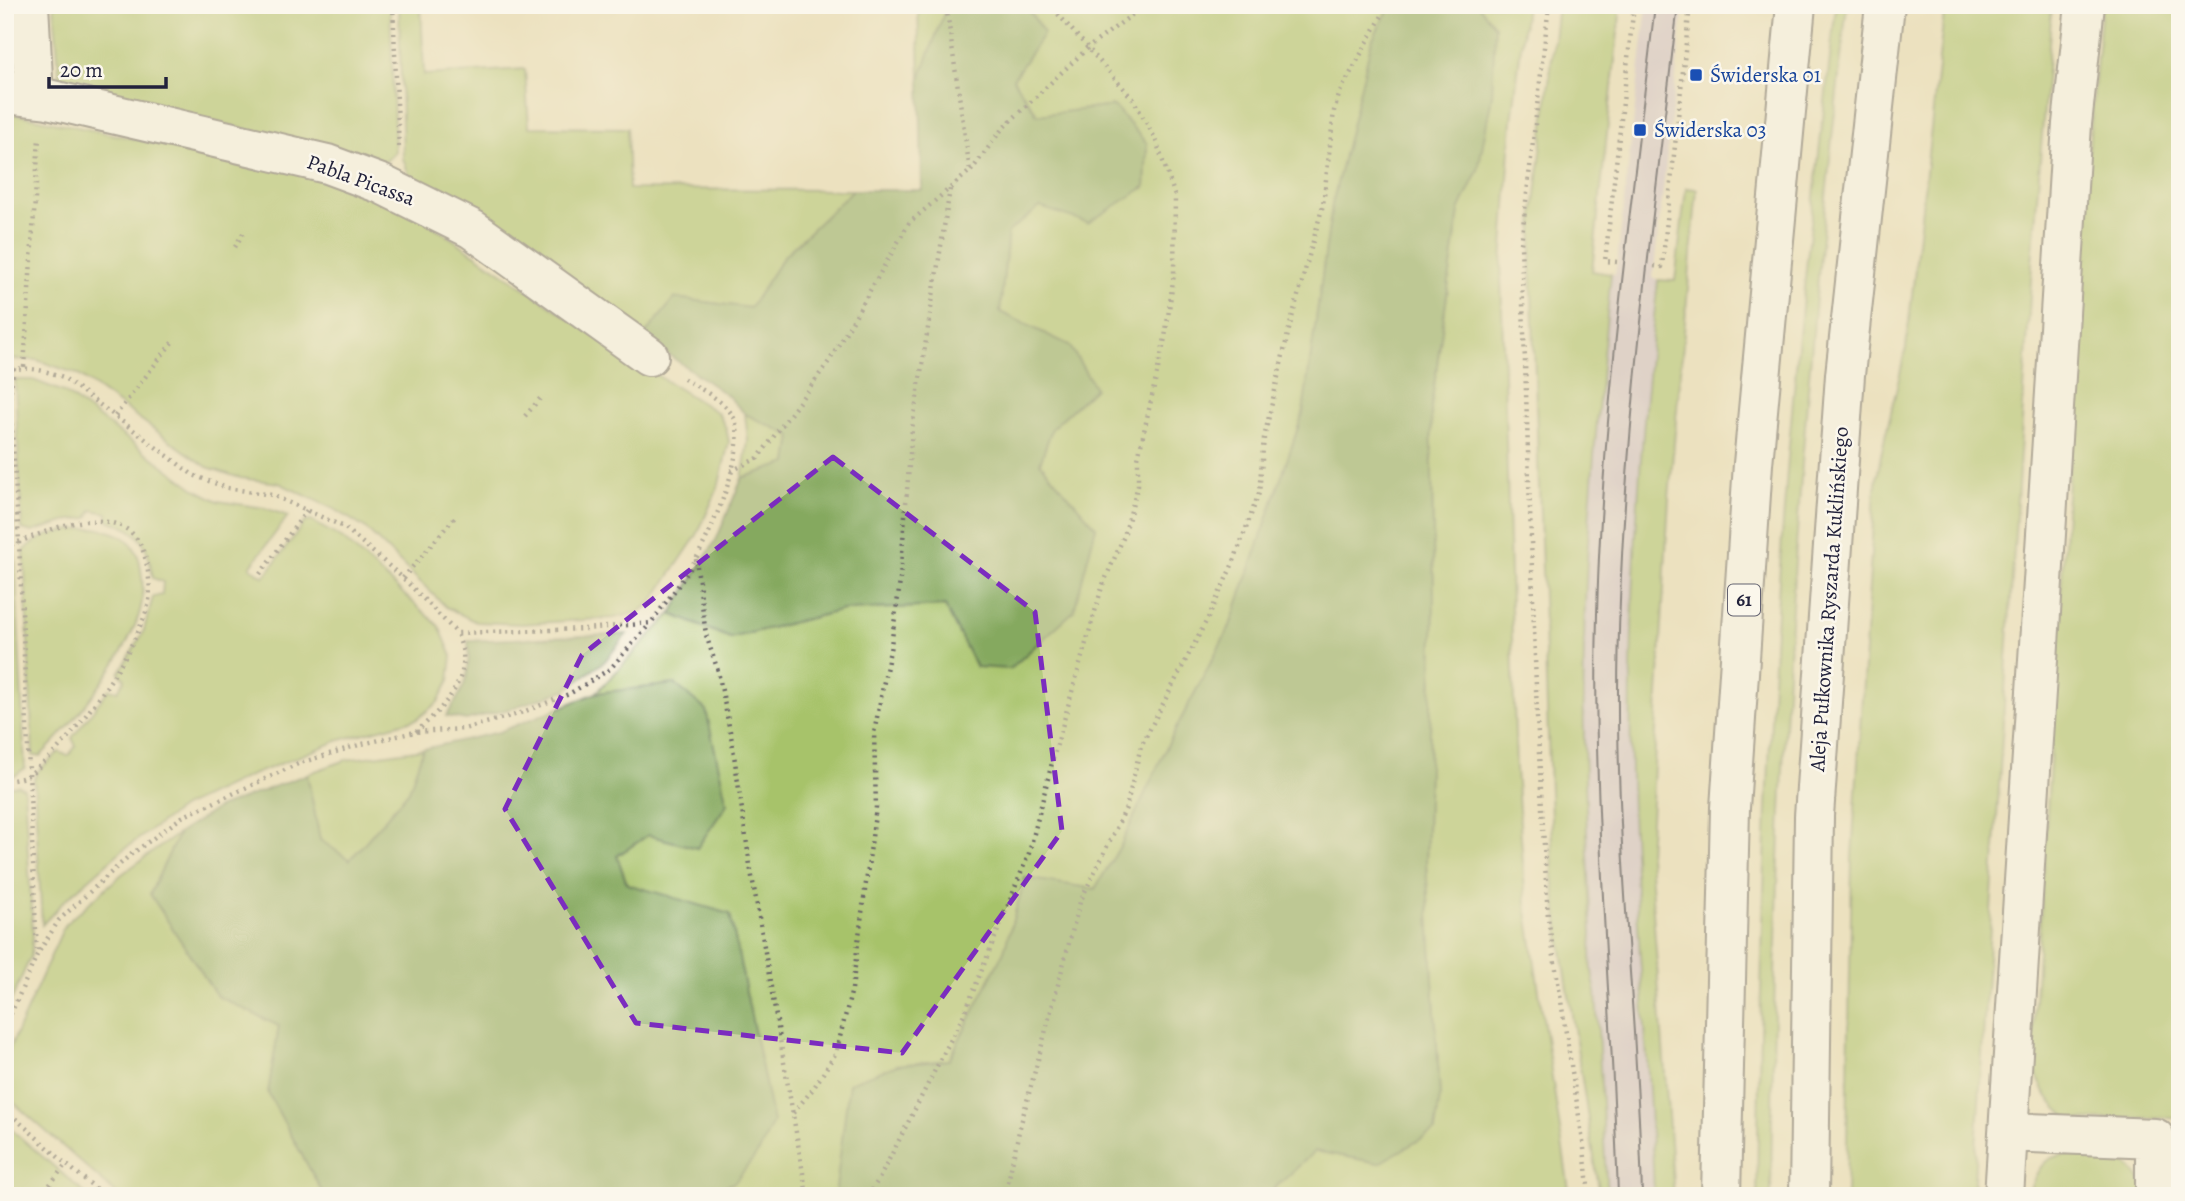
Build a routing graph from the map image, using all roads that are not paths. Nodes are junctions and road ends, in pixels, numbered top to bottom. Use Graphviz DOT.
graph roads {
  1 [pos="29,5"];
  2 [pos="1796,5"];
  3 [pos="1885,5"];
  4 [pos="2085,5"];
  5 [pos="20,95"];
  6 [pos="649,356"];
  7 [pos="2008,1132"];
  8 [pos="1721,1196"];
  9 [pos="1810,1196"];
  10 [pos="2004,1196"];
  11 [pos="2155,1196"];
  1 -- 5 [label="main road, Pabla Picassa"];
  2 -- 8 [label="main road, 61"];
  3 -- 9 [label="main road, Aleja Pułkownika Ryszarda Kuklińskiego"];
  4 -- 7 [label="main road"];
  5 -- 6 [label="main road, Pabla Picassa"];
  7 -- 10 [label="main road"];
  7 -- 11 [label="main road"];
}
